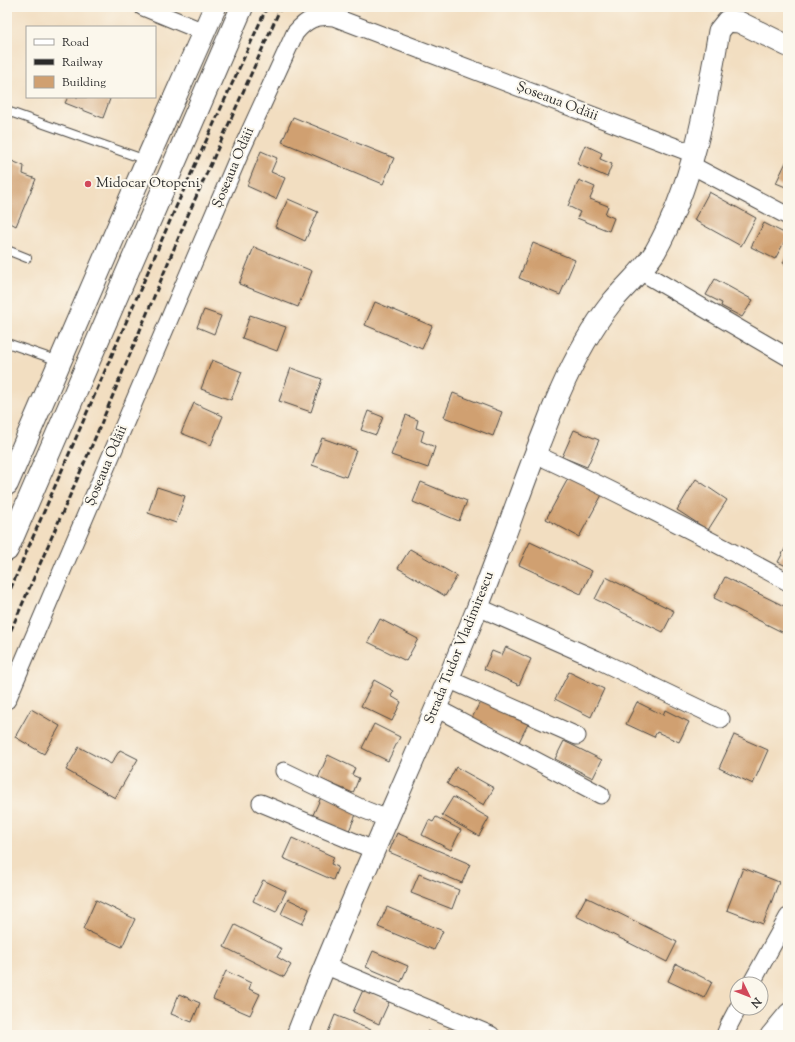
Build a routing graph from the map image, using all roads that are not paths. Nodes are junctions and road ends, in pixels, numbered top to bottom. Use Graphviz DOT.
graph roads {
  1 [pos="142,7"];
  2 [pos="215,7"];
  3 [pos="242,7"];
  4 [pos="204,32"];
  5 [pos="788,46"];
  6 [pos="7,111"];
  7 [pos="146,160"];
  8 [pos="692,160"];
  9 [pos="788,216"];
  10 [pos="7,250"];
  11 [pos="27,258"];
  12 [pos="640,271"];
  13 [pos="7,343"];
  14 [pos="788,357"];
  15 [pos="60,361"];
  16 [pos="536,454"];
  17 [pos="7,484"];
  18 [pos="7,550"];
  19 [pos="788,582"];
  20 [pos="478,607"];
  21 [pos="448,679"];
  22 [pos="7,700"];
  23 [pos="436,708"];
  24 [pos="720,719"];
  25 [pos="577,736"];
  26 [pos="284,771"];
  27 [pos="601,795"];
  28 [pos="261,803"];
  29 [pos="388,819"];
  30 [pos="374,850"];
  31 [pos="788,918"];
  32 [pos="324,965"];
  33 [pos="755,976"];
  34 [pos="788,1012"];
  35 [pos="734,1016"];
  36 [pos="297,1035"];
  37 [pos="491,1035"];
  38 [pos="725,1035"];
  39 [pos="769,1035"];
  1 -- 4 [label="street"];
  2 -- 4 [label="main road"];
  3 -- 18 [label="main road"];
  4 -- 7 [label="main road"];
  5 -- 8 [label="street, Strada Tudor Vladimirescu"];
  6 -- 7 [label="lane"];
  7 -- 15 [label="main road"];
  8 -- 9 [label="street"];
  8 -- 12 [label="street, Strada Tudor Vladimirescu"];
  8 -- 22 [label="street, Șoseaua Odăii"];
  10 -- 11 [label="lane"];
  12 -- 14 [label="street"];
  12 -- 16 [label="street, Strada Tudor Vladimirescu"];
  13 -- 15 [label="lane"];
  15 -- 17 [label="main road"];
  16 -- 19 [label="street"];
  16 -- 20 [label="street, Strada Tudor Vladimirescu"];
  20 -- 21 [label="street, Strada Tudor Vladimirescu"];
  20 -- 24 [label="street"];
  21 -- 23 [label="street, Strada Tudor Vladimirescu"];
  21 -- 25 [label="street"];
  23 -- 27 [label="street"];
  23 -- 29 [label="street, Strada Tudor Vladimirescu"];
  26 -- 29 [label="street"];
  28 -- 30 [label="street"];
  29 -- 30 [label="street, Strada Tudor Vladimirescu"];
  30 -- 32 [label="street, Strada Tudor Vladimirescu"];
  31 -- 33 [label="street"];
  32 -- 36 [label="street, Strada Tudor Vladimirescu"];
  32 -- 37 [label="street"];
  34 -- 39 [label="street"];
  35 -- 38 [label="street"];
}
